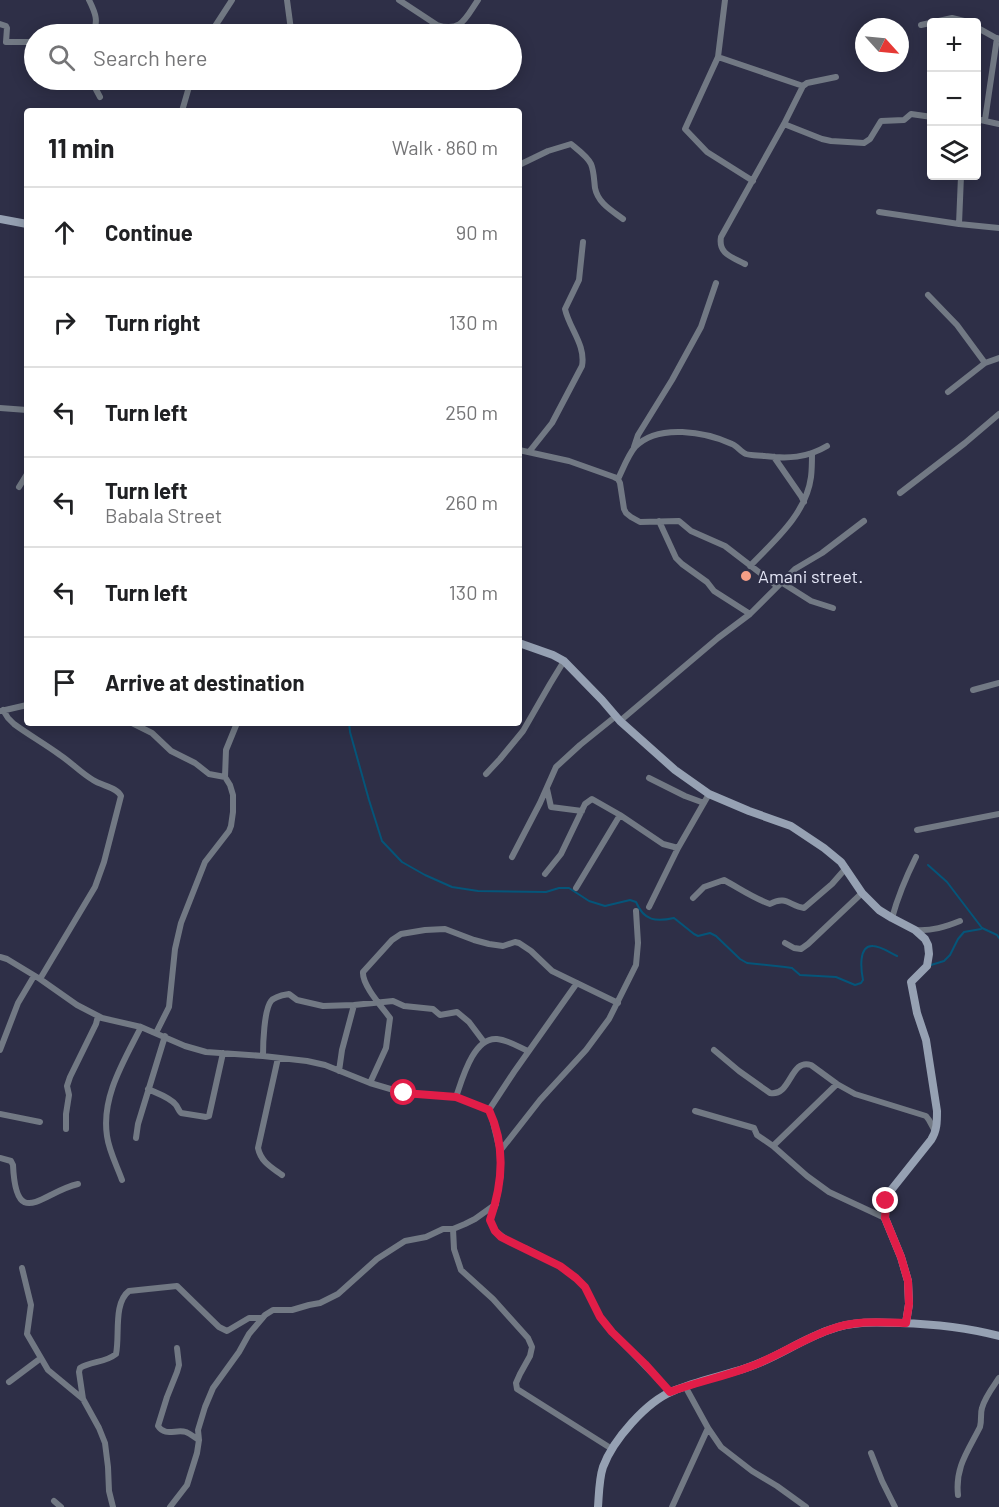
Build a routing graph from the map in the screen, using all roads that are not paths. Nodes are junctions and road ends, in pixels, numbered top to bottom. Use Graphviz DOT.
graph roads {
  1 [pos="88,0"];
  2 [pos="232,0"];
  3 [pos="286,0"];
  4 [pos="399,0"];
  5 [pos="478,0"];
  6 [pos="725,0"];
  7 [pos="0,24"];
  8 [pos="97,24"];
  9 [pos="216,24"];
  10 [pos="290,24"];
  11 [pos="435,24"];
  12 [pos="462,24"];
  13 [pos="927,24"];
  14 [pos="921,25"];
  15 [pos="981,30"];
  16 [pos="998,39"];
  17 [pos="24,42"];
  18 [pos="718,57"];
  19 [pos="836,77"];
  20 [pos="803,86"];
  21 [pos="991,87"];
  22 [pos="999,89"];
  23 [pos="96,90"];
  24 [pos="188,90"];
  25 [pos="100,97"];
  26 [pos="183,108"];
  27 [pos="927,116"];
  28 [pos="981,120"];
  29 [pos="985,120"];
  30 [pos="784,124"];
  31 [pos="999,124"];
  32 [pos="522,164"];
  33 [pos="961,180"];
  34 [pos="753,181"];
  35 [pos="879,212"];
  36 [pos="623,219"];
  37 [pos="0,221"];
  38 [pos="24,224"];
  39 [pos="959,224"];
  40 [pos="999,228"];
  41 [pos="583,242"];
  42 [pos="745,264"];
  43 [pos="716,283"];
  44 [pos="928,295"];
  45 [pos="999,358"];
  46 [pos="985,363"];
  47 [pos="948,392"];
  48 [pos="0,408"];
  49 [pos="24,410"];
  50 [pos="999,414"];
  51 [pos="827,446"];
  52 [pos="634,448"];
  53 [pos="522,451"];
  54 [pos="529,452"];
  55 [pos="812,453"];
  56 [pos="774,457"];
  57 [pos="24,479"];
  58 [pos="618,479"];
  59 [pos="19,487"];
  60 [pos="900,493"];
  61 [pos="804,502"];
  62 [pos="864,521"];
  63 [pos="659,522"];
  64 [pos="750,566"];
  65 [pos="779,584"];
  66 [pos="833,608"];
  67 [pos="750,614"];
  68 [pos="522,644"];
  69 [pos="564,661"];
  70 [pos="999,683"];
  71 [pos="973,690"];
  72 [pos="24,706"];
  73 [pos="2,711"];
  74 [pos="618,718"];
  75 [pos="138,726"];
  76 [pos="236,726"];
  77 [pos="486,774"];
  78 [pos="225,777"];
  79 [pos="649,778"];
  80 [pos="547,787"];
  81 [pos="709,794"];
  82 [pos="704,803"];
  83 [pos="582,811"];
  84 [pos="999,814"];
  85 [pos="620,815"];
  86 [pos="917,830"];
  87 [pos="678,848"];
  88 [pos="512,857"];
  89 [pos="916,857"];
  90 [pos="846,868"];
  91 [pos="545,874"];
  92 [pos="576,888"];
  93 [pos="862,893"];
  94 [pos="693,898"];
  95 [pos="649,907"];
  96 [pos="636,911"];
  97 [pos="892,918"];
  98 [pos="960,921"];
  99 [pos="915,930"];
  100 [pos="785,943"];
  101 [pos="0,957"];
  102 [pos="37,977"];
  103 [pos="577,983"];
  104 [pos="378,1002"];
  105 [pos="618,1003"];
  106 [pos="354,1005"];
  107 [pos="98,1016"];
  108 [pos="141,1027"];
  109 [pos="156,1033"];
  110 [pos="165,1036"];
  111 [pos="484,1042"];
  112 [pos="0,1050"];
  113 [pos="714,1050"];
  114 [pos="528,1051"];
  115 [pos="223,1053"];
  116 [pos="263,1056"];
  117 [pos="278,1058"];
  118 [pos="339,1071"];
  119 [pos="370,1083"];
  120 [pos="837,1084"];
  121 [pos="148,1089"];
  122 [pos="456,1097"];
  123 [pos="489,1110"];
  124 [pos="695,1111"];
  125 [pos="0,1114"];
  126 [pos="40,1122"];
  127 [pos="66,1129"];
  128 [pos="935,1132"];
  129 [pos="136,1138"];
  130 [pos="772,1146"];
  131 [pos="500,1151"];
  132 [pos="0,1158"];
  133 [pos="282,1175"];
  134 [pos="122,1180"];
  135 [pos="78,1184"];
  136 [pos="496,1203"];
  137 [pos="885,1218"];
  138 [pos="453,1229"];
  139 [pos="22,1268"];
  140 [pos="262,1318"];
  141 [pos="906,1323"];
  142 [pos="999,1336"];
  143 [pos="177,1348"];
  144 [pos="41,1358"];
  145 [pos="999,1378"];
  146 [pos="9,1382"];
  147 [pos="685,1386"];
  148 [pos="670,1392"];
  149 [pos="83,1399"];
  150 [pos="708,1428"];
  151 [pos="199,1440"];
  152 [pos="612,1449"];
  153 [pos="872,1453"];
  154 [pos="958,1495"];
  155 [pos="54,1501"];
  156 [pos="61,1507"];
  157 [pos="113,1507"];
  158 [pos="170,1507"];
  159 [pos="598,1507"];
  160 [pos="672,1507"];
  161 [pos="806,1507"];
  162 [pos="895,1507"];
  1 -- 8 [label="street"];
  2 -- 9 [label="street"];
  3 -- 10 [label="street"];
  4 -- 11 [label="street"];
  5 -- 12 [label="street"];
  6 -- 18 [label="street"];
  7 -- 17 [label="street"];
  13 -- 14 [label="street"];
  15 -- 16 [label="street"];
  16 -- 21 [label="street"];
  18 -- 20 [label="street"];
  18 -- 34 [label="street"];
  19 -- 20 [label="street"];
  20 -- 30 [label="street"];
  21 -- 22 [label="street"];
  21 -- 29 [label="street"];
  23 -- 25 [label="street"];
  24 -- 26 [label="street"];
  27 -- 30 [label="street"];
  28 -- 29 [label="street"];
  29 -- 31 [label="street"];
  30 -- 34 [label="street"];
  32 -- 36 [label="street"];
  33 -- 39 [label="street"];
  34 -- 42 [label="street"];
  35 -- 39 [label="street"];
  37 -- 38 [label="street"];
  39 -- 40 [label="street"];
  41 -- 54 [label="street"];
  43 -- 52 [label="street"];
  44 -- 46 [label="street"];
  45 -- 46 [label="street"];
  46 -- 47 [label="street"];
  48 -- 49 [label="street"];
  50 -- 60 [label="street"];
  51 -- 55 [label="street"];
  52 -- 56 [label="street"];
  52 -- 58 [label="street"];
  53 -- 54 [label="street"];
  54 -- 58 [label="street"];
  55 -- 56 [label="street"];
  55 -- 61 [label="street"];
  56 -- 61 [label="street"];
  57 -- 59 [label="street"];
  58 -- 63 [label="street"];
  61 -- 64 [label="street"];
  62 -- 65 [label="street"];
  63 -- 64 [label="street"];
  63 -- 67 [label="street"];
  64 -- 65 [label="street"];
  65 -- 66 [label="street"];
  65 -- 67 [label="street"];
  67 -- 74 [label="street"];
  68 -- 69 [label="street"];
  69 -- 74 [label="street"];
  69 -- 77 [label="street"];
  70 -- 71 [label="street"];
  72 -- 73 [label="street"];
  73 -- 102 [label="street"];
  74 -- 80 [label="street"];
  74 -- 81 [label="street"];
  75 -- 78 [label="street"];
  76 -- 78 [label="street"];
  78 -- 109 [label="street"];
  79 -- 82 [label="street"];
  80 -- 83 [label="street"];
  80 -- 88 [label="street"];
  81 -- 82 [label="street"];
  81 -- 90 [label="street"];
  82 -- 87 [label="street"];
  83 -- 85 [label="street"];
  83 -- 91 [label="street"];
  84 -- 86 [label="street"];
  85 -- 87 [label="street"];
  85 -- 92 [label="street"];
  87 -- 95 [label="street"];
  89 -- 97 [label="street"];
  90 -- 93 [label="street"];
  90 -- 94 [label="street"];
  93 -- 97 [label="street"];
  93 -- 100 [label="street"];
  96 -- 105 [label="street"];
  97 -- 99 [label="street"];
  98 -- 99 [label="street"];
  99 -- 128 [label="street"];
  101 -- 102 [label="street"];
  102 -- 107 [label="street"];
  102 -- 112 [label="street"];
  103 -- 104 [label="street"];
  103 -- 105 [label="street"];
  103 -- 114 [label="street"];
  104 -- 106 [label="street"];
  104 -- 111 [label="street"];
  104 -- 119 [label="street"];
  105 -- 131 [label="street"];
  106 -- 116 [label="street"];
  106 -- 118 [label="street"];
  107 -- 108 [label="street"];
  107 -- 127 [label="street"];
  108 -- 109 [label="street"];
  108 -- 134 [label="street"];
  109 -- 110 [label="street"];
  110 -- 115 [label="street"];
  110 -- 121 [label="street"];
  111 -- 114 [label="street"];
  111 -- 122 [label="street"];
  113 -- 120 [label="street"];
  114 -- 123 [label="street"];
  115 -- 116 [label="street"];
  115 -- 121 [label="street"];
  116 -- 117 [label="street"];
  117 -- 118 [label="street"];
  117 -- 133 [label="street"];
  118 -- 119 [label="street"];
  119 -- 122 [label="street"];
  120 -- 128 [label="street"];
  120 -- 130 [label="street"];
  121 -- 129 [label="street"];
  122 -- 123 [label="street"];
  123 -- 131 [label="street"];
  124 -- 130 [label="street"];
  125 -- 126 [label="street"];
  128 -- 137 [label="street"];
  130 -- 137 [label="street"];
  131 -- 136 [label="street"];
  132 -- 135 [label="street"];
  136 -- 138 [label="street"];
  136 -- 148 [label="street"];
  137 -- 141 [label="street"];
  138 -- 140 [label="street"];
  138 -- 152 [label="street"];
  139 -- 144 [label="street"];
  140 -- 149 [label="street"];
  140 -- 151 [label="street"];
  141 -- 142 [label="street"];
  141 -- 147 [label="street"];
  143 -- 151 [label="street"];
  144 -- 146 [label="street"];
  144 -- 149 [label="street"];
  145 -- 154 [label="street"];
  147 -- 148 [label="street"];
  147 -- 150 [label="street"];
  148 -- 152 [label="street"];
  149 -- 157 [label="street"];
  150 -- 160 [label="street"];
  150 -- 161 [label="street"];
  151 -- 158 [label="street"];
  152 -- 159 [label="street"];
  153 -- 162 [label="street"];
  155 -- 156 [label="street"];
}
